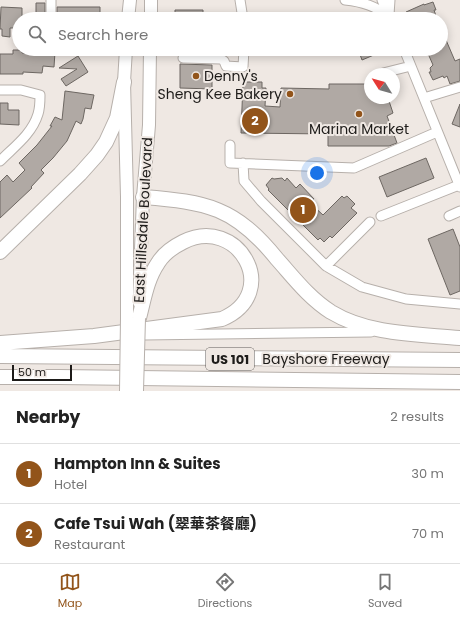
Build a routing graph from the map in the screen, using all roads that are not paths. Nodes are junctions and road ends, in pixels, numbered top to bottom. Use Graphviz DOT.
graph roads {
  1 [pos="51,0"];
  2 [pos="130,0"];
  3 [pos="151,0"];
  4 [pos="240,0"];
  5 [pos="345,0"];
  6 [pos="382,0"];
  7 [pos="390,0"];
  8 [pos="51,12"];
  9 [pos="129,12"];
  10 [pos="151,12"];
  11 [pos="242,12"];
  12 [pos="382,12"];
  13 [pos="387,12"];
  14 [pos="390,12"];
  15 [pos="126,56"];
  16 [pos="150,56"];
  17 [pos="244,56"];
  18 [pos="407,56"];
  19 [pos="183,58"];
  20 [pos="411,66"];
  21 [pos="400,68"];
  22 [pos="124,82"];
  23 [pos="460,87"];
  24 [pos="0,90"];
  25 [pos="424,98"];
  26 [pos="438,132"];
  27 [pos="230,145"];
  28 [pos="0,161"];
  29 [pos="243,163"];
  30 [pos="459,186"];
  31 [pos="127,197"];
  32 [pos="143,197"];
  33 [pos="460,211"];
  34 [pos="381,216"];
  35 [pos="449,216"];
  36 [pos="370,222"];
  37 [pos="0,252"];
  38 [pos="326,266"];
  39 [pos="460,304"];
  40 [pos="133,318"];
  41 [pos="403,333"];
  42 [pos="94,336"];
  43 [pos="460,338"];
  44 [pos="0,343"];
  45 [pos="0,356"];
  46 [pos="460,360"];
  47 [pos="0,377"];
  48 [pos="460,383"];
  49 [pos="126,391"];
  50 [pos="137,391"];
  51 [pos="390,391"];
  1 -- 8 [label="street"];
  2 -- 9 [label="main road"];
  3 -- 10 [label="main road"];
  4 -- 11 [label="street"];
  5 -- 12 [label="street"];
  6 -- 13 [label="street"];
  7 -- 14 [label="street"];
  15 -- 22 [label="main road, East Hillsdale Boulevard"];
  16 -- 32 [label="main road, East Hillsdale Boulevard"];
  17 -- 19 [label="street"];
  18 -- 20 [label="street"];
  20 -- 21 [label="street"];
  20 -- 25 [label="street"];
  22 -- 31 [label="main road, East Hillsdale Boulevard"];
  22 -- 37 [label="highway"];
  23 -- 25 [label="street"];
  24 -- 28 [label="street"];
  25 -- 26 [label="street"];
  26 -- 29 [label="street"];
  26 -- 30 [label="street"];
  27 -- 29 [label="street"];
  29 -- 38 [label="street"];
  30 -- 34 [label="street"];
  31 -- 32 [label="main road"];
  31 -- 40 [label="main road, East Hillsdale Boulevard"];
  32 -- 40 [label="main road, East Hillsdale Boulevard"];
  32 -- 41 [label="highway"];
  33 -- 35 [label="street"];
  36 -- 38 [label="street"];
  38 -- 39 [label="street"];
  40 -- 42 [label="highway"];
  40 -- 49 [label="main road, East Hillsdale Boulevard, bridge"];
  40 -- 50 [label="main road, East Hillsdale Boulevard, bridge"];
  41 -- 42 [label="street"];
  41 -- 43 [label="highway"];
  42 -- 44 [label="highway"];
  45 -- 46 [label="highway, Bayshore Freeway / US 101"];
  47 -- 48 [label="highway, Bayshore Freeway / US 101"];
  48 -- 51 [label="highway"];
}
